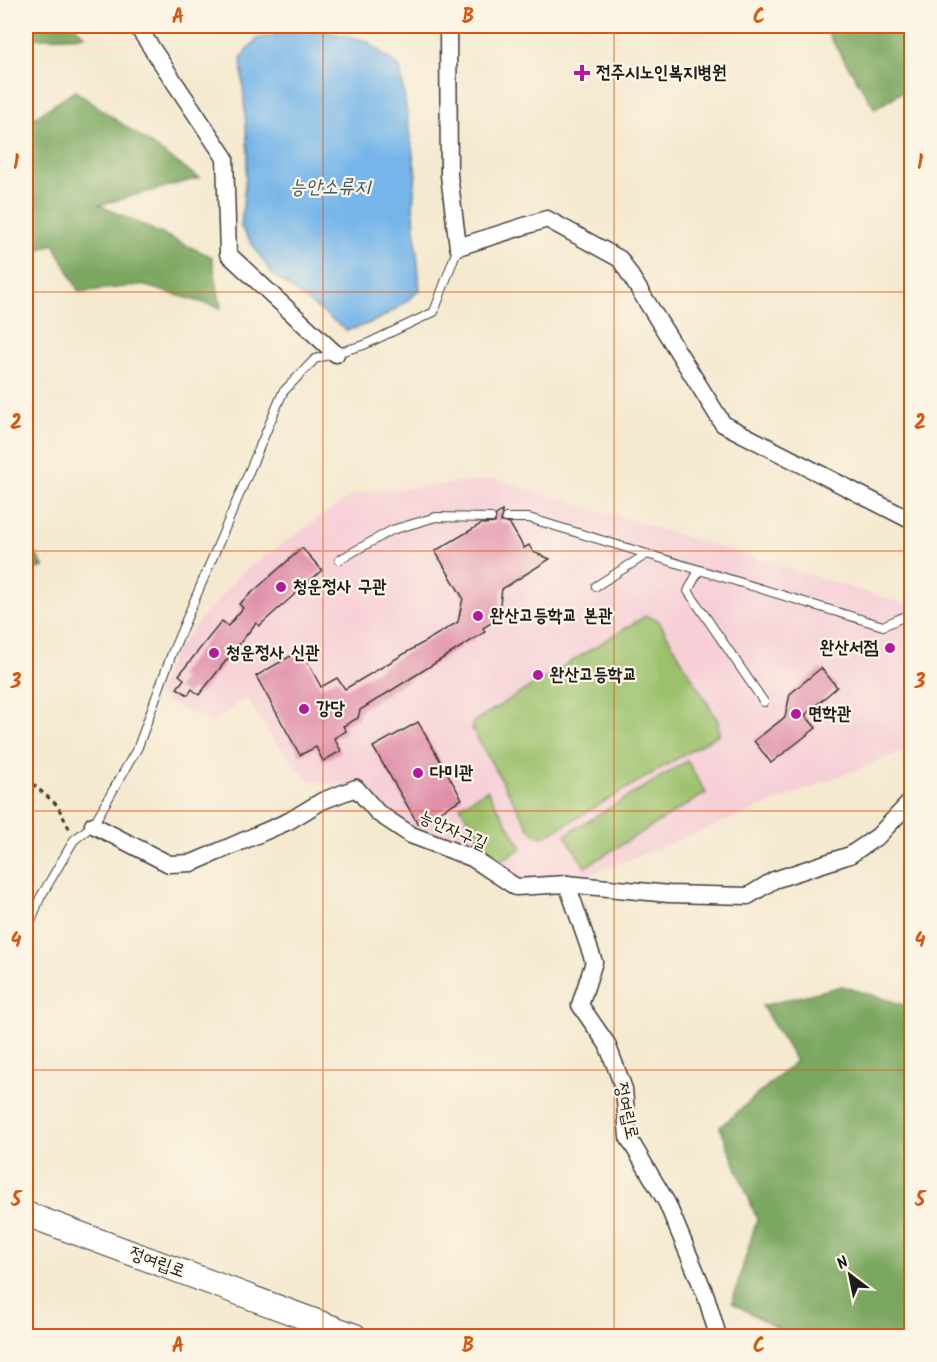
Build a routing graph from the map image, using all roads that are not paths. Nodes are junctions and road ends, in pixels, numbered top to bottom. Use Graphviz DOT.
graph roads {
  1 [pos="137,26"];
  2 [pos="448,26"];
  3 [pos="458,247"];
  4 [pos="336,354"];
  5 [pos="491,518"];
  6 [pos="506,518"];
  7 [pos="912,521"];
  8 [pos="647,554"];
  9 [pos="339,560"];
  10 [pos="699,570"];
  11 [pos="596,586"];
  12 [pos="912,613"];
  13 [pos="764,702"];
  14 [pos="912,800"];
  15 [pos="93,825"];
  16 [pos="567,884"];
  17 [pos="26,922"];
  18 [pos="26,1214"];
  19 [pos="355,1336"];
  20 [pos="718,1336"];
  1 -- 4 [label="street"];
  2 -- 3 [label="street"];
  3 -- 4 [label="lane"];
  3 -- 7 [label="street"];
  4 -- 15 [label="lane"];
  5 -- 9 [label="lane"];
  6 -- 8 [label="lane"];
  8 -- 10 [label="lane"];
  8 -- 11 [label="lane"];
  10 -- 12 [label="lane"];
  10 -- 13 [label="lane"];
  14 -- 16 [label="street, 능안자구길"];
  15 -- 16 [label="street, 능안자구길"];
  15 -- 17 [label="lane"];
  16 -- 20 [label="street, 정여립로"];
  18 -- 19 [label="street, 정여립로"];
}
